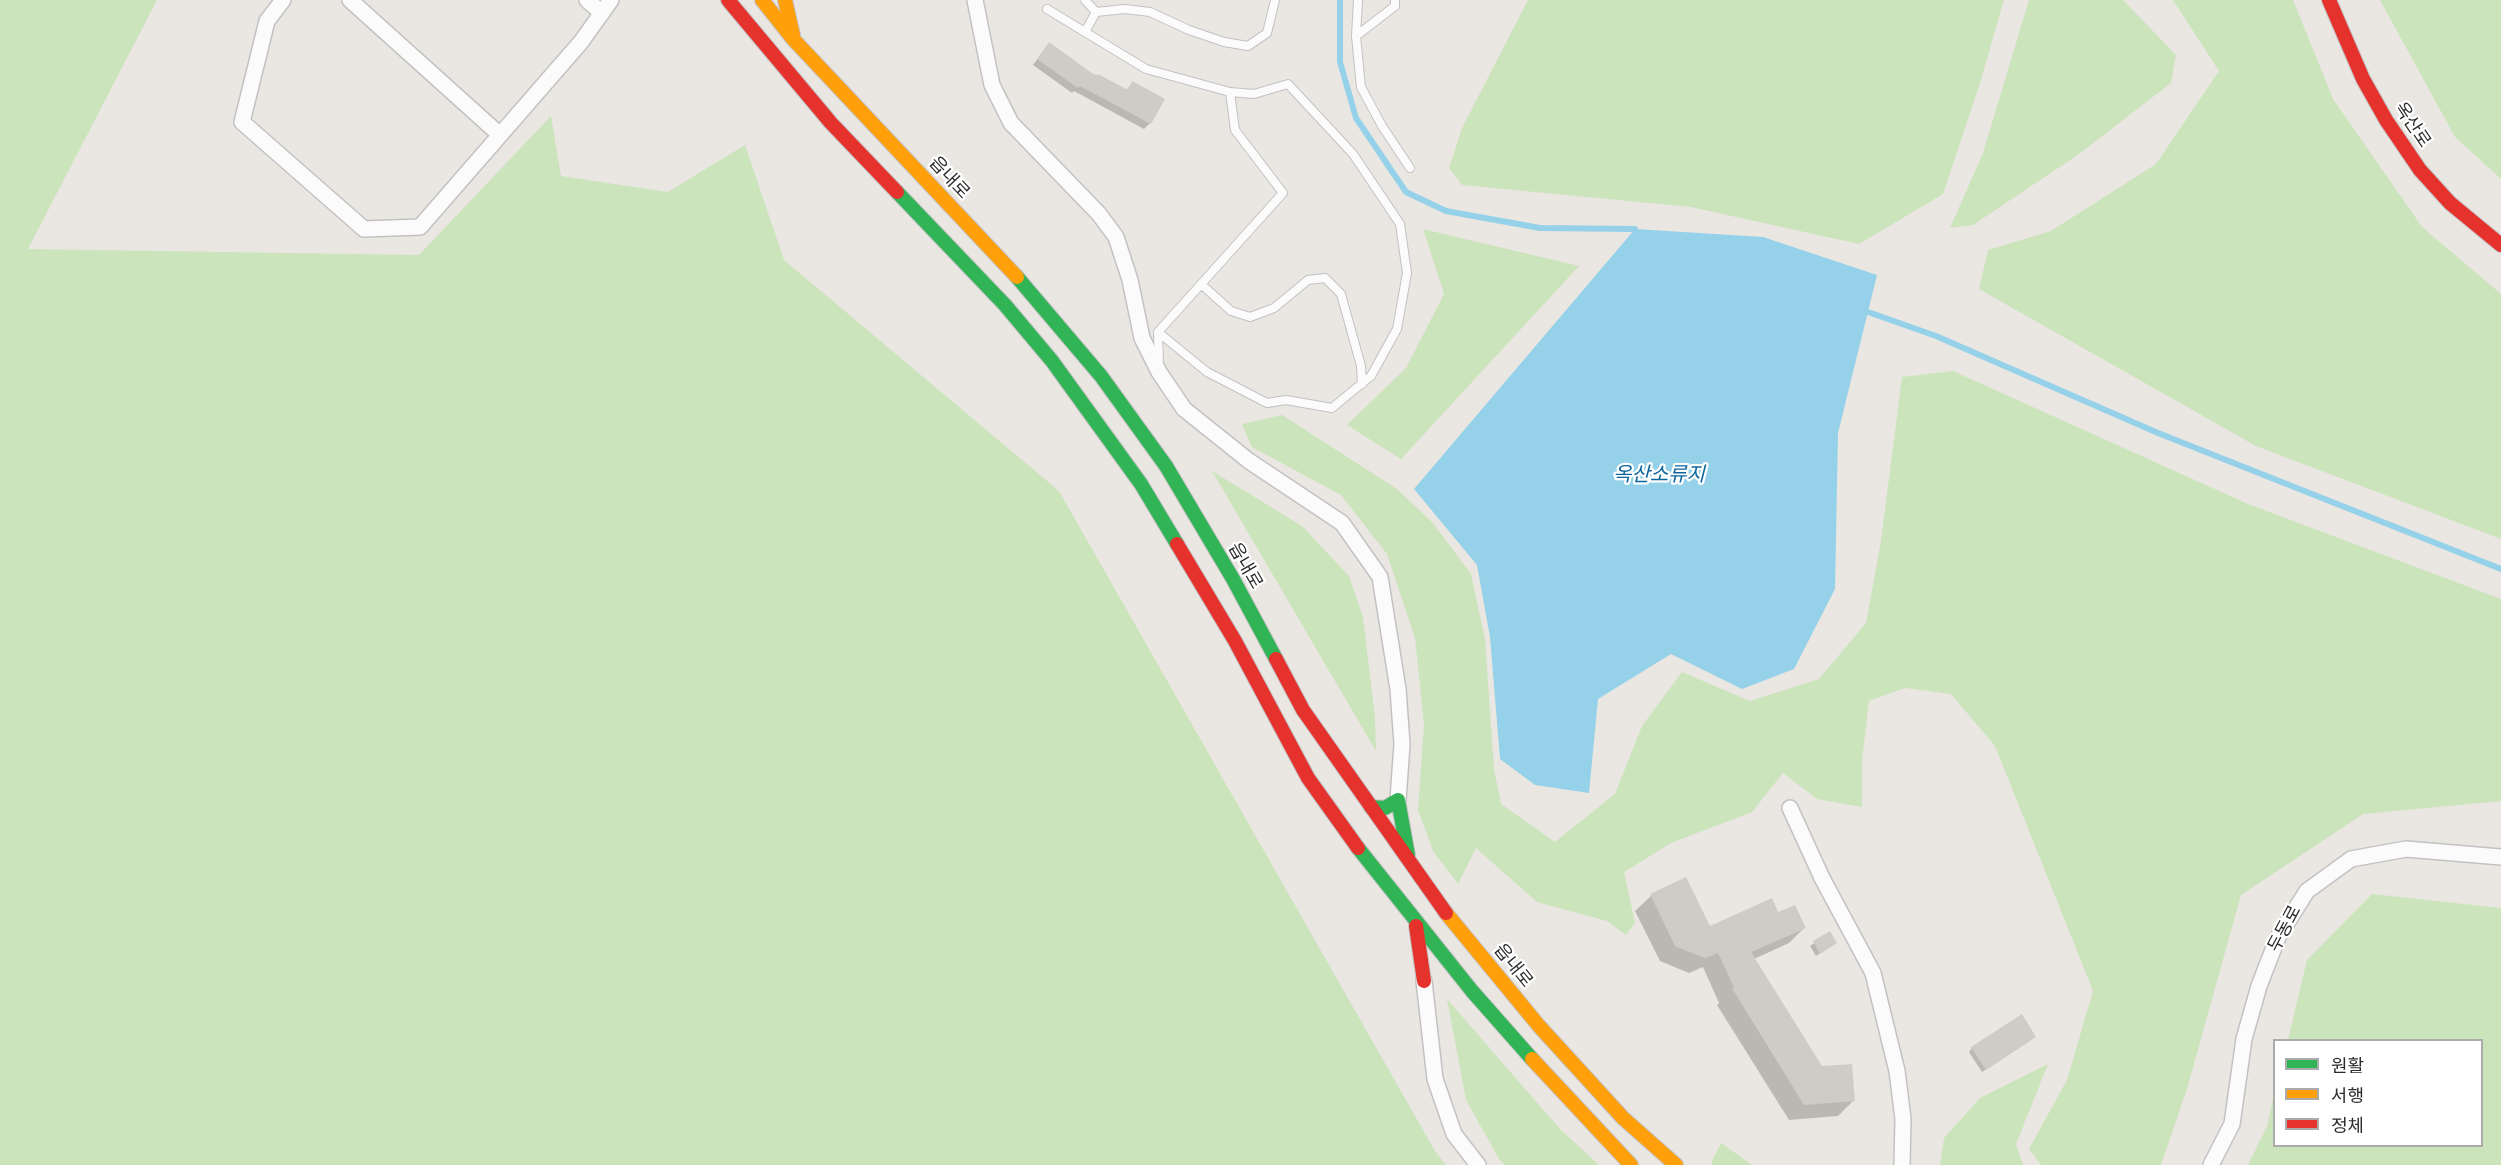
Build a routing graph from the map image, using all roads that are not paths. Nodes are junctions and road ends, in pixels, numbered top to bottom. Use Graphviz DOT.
graph roads {
  1 [pos="283,0"];
  2 [pos="350,0"];
  3 [pos="587,0"];
  4 [pos="728,0"];
  5 [pos="762,0"];
  6 [pos="785,0"];
  7 [pos="975,0"];
  8 [pos="1085,0"];
  9 [pos="1275,0"];
  10 [pos="1358,0"];
  11 [pos="1395,0"];
  12 [pos="2329,0"];
  13 [pos="606,6"];
  14 [pos="1047,9"];
  15 [pos="1096,12"];
  16 [pos="1085,32"];
  17 [pos="1356,36"];
  18 [pos="793,39"];
  19 [pos="1230,92"];
  20 [pos="500,135"];
  21 [pos="1410,168"];
  22 [pos="2501,245"];
  23 [pos="1201,284"];
  24 [pos="1158,332"];
  25 [pos="1159,372"];
  26 [pos="1362,384"];
  27 [pos="1398,800"];
  28 [pos="1371,807"];
  29 [pos="1790,808"];
  30 [pos="2501,857"];
  31 [pos="1409,862"];
  32 [pos="1416,923"];
  33 [pos="1447,961"];
  34 [pos="1424,981"];
  35 [pos="1478,1165"];
  36 [pos="1631,1165"];
  37 [pos="1676,1165"];
  38 [pos="1902,1165"];
  39 [pos="2211,1165"];
  1 -- 20 [label="street"];
  2 -- 20 [label="street"];
  3 -- 13 [label="street"];
  4 -- 32 [label="street"];
  5 -- 18 [label="street, 읍내로"];
  6 -- 18 [label="street"];
  7 -- 25 [label="street"];
  8 -- 15 [label="lane"];
  9 -- 15 [label="lane"];
  10 -- 17 [label="lane"];
  11 -- 17 [label="lane"];
  12 -- 22 [label="street, 옥산로"];
  13 -- 20 [label="street"];
  14 -- 16 [label="lane"];
  15 -- 16 [label="lane"];
  16 -- 19 [label="lane"];
  17 -- 21 [label="lane"];
  18 -- 28 [label="street, 읍내로"];
  19 -- 23 [label="lane"];
  19 -- 26 [label="lane"];
  23 -- 24 [label="lane"];
  23 -- 26 [label="lane"];
  24 -- 25 [label="lane"];
  24 -- 26 [label="lane"];
  25 -- 27 [label="street"];
  27 -- 28 [label="street"];
  27 -- 31 [label="street"];
  28 -- 31 [label="street, 읍내로"];
  29 -- 38 [label="street"];
  30 -- 39 [label="street, 두동로"];
  31 -- 37 [label="street, 읍내로"];
  32 -- 33 [label="street"];
  32 -- 34 [label="street"];
  33 -- 34 [label="street"];
  33 -- 36 [label="street"];
  34 -- 35 [label="street"];
}
